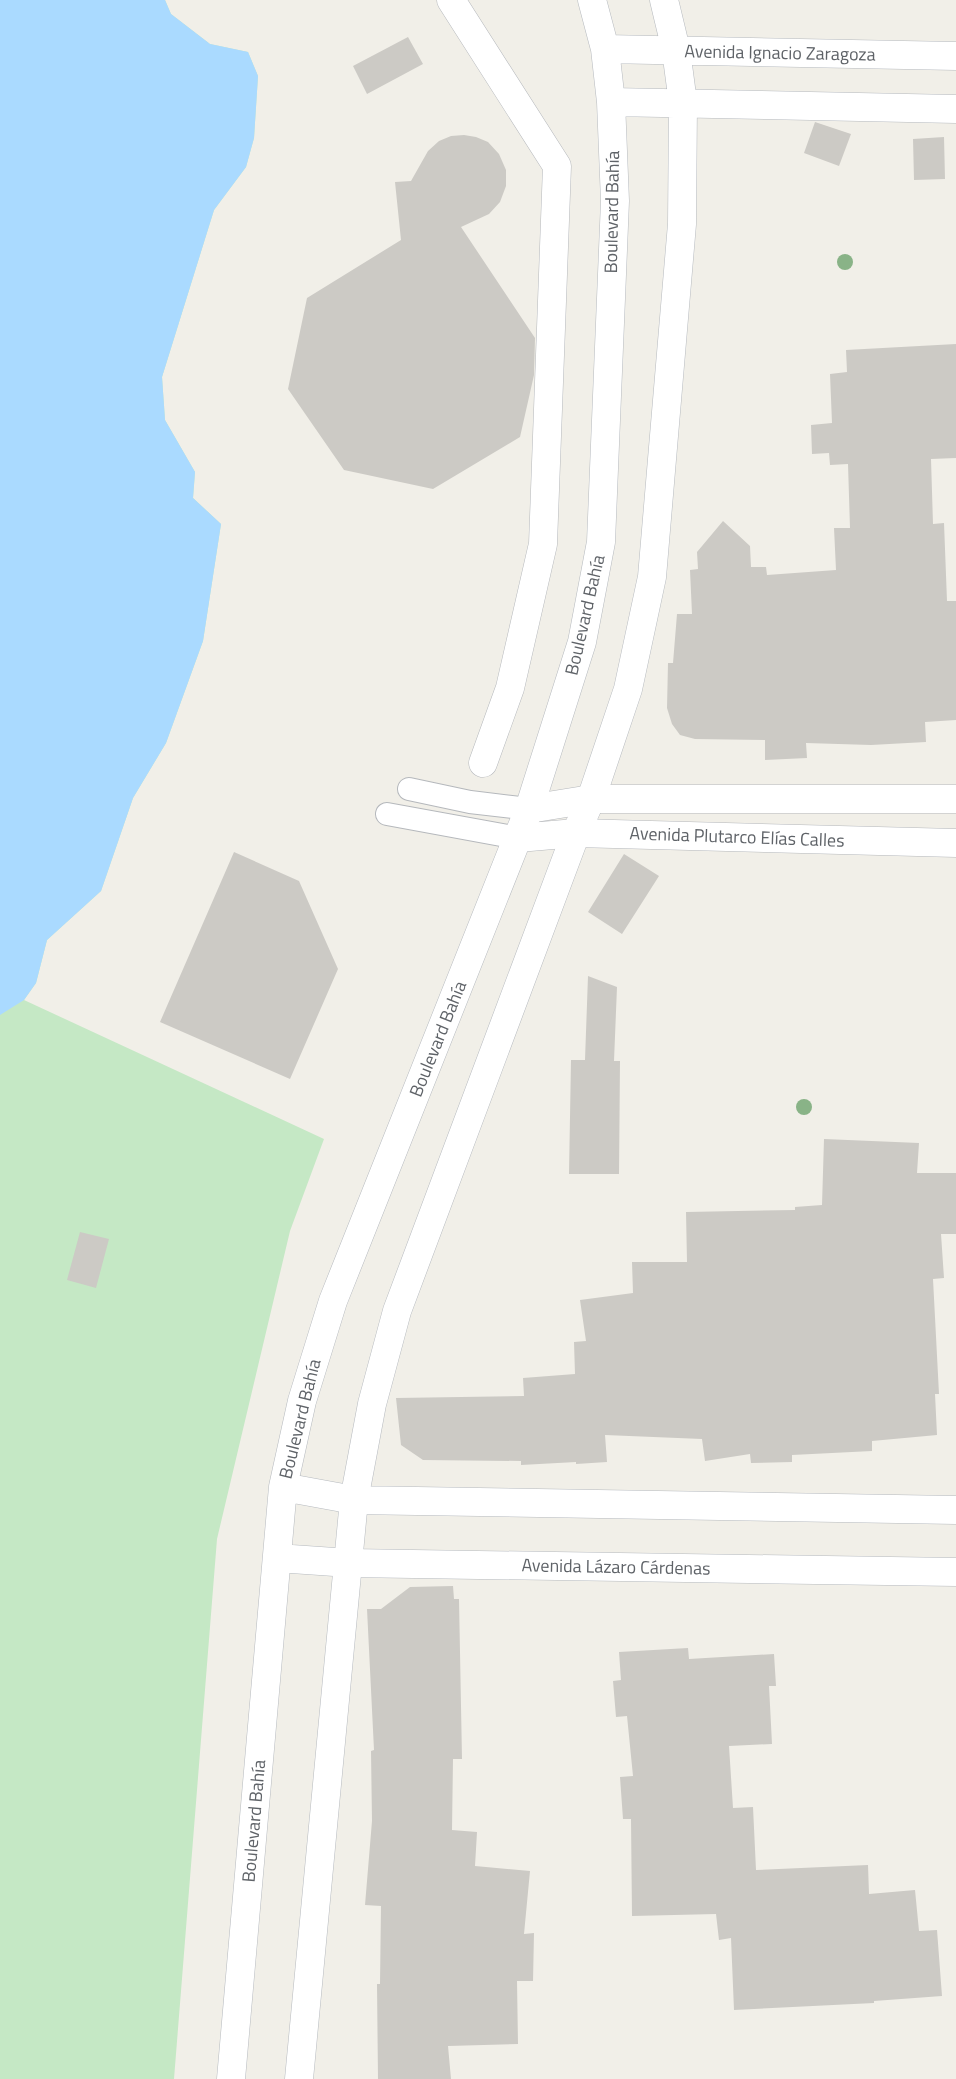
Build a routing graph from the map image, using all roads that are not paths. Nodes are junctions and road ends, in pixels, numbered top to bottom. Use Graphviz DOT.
graph roads {
  1 [pos="451,0"];
  2 [pos="592,0"];
  3 [pos="664,0"];
  4 [pos="605,49"];
  5 [pos="676,50"];
  6 [pos="956,56"];
  7 [pos="611,102"];
  8 [pos="683,103"];
  9 [pos="956,108"];
  10 [pos="482,763"];
  11 [pos="409,789"];
  12 [pos="591,799"];
  13 [pos="956,799"];
  14 [pos="530,809"];
  15 [pos="388,814"];
  16 [pos="576,833"];
  17 [pos="518,838"];
  18 [pos="956,843"];
  19 [pos="283,1487"];
  20 [pos="354,1500"];
  21 [pos="956,1510"];
  22 [pos="277,1558"];
  23 [pos="349,1563"];
  24 [pos="956,1572"];
  25 [pos="231,2079"];
  26 [pos="299,2079"];
  1 -- 10 [label="main road"];
  2 -- 4 [label="main road, Boulevard Bahía"];
  3 -- 5 [label="main road"];
  4 -- 5 [label="main road, Avenida Ignacio Zaragoza"];
  4 -- 7 [label="main road, Boulevard Bahía"];
  5 -- 6 [label="main road, Avenida Ignacio Zaragoza"];
  5 -- 8 [label="main road"];
  7 -- 8 [label="main road"];
  7 -- 14 [label="main road, Boulevard Bahía"];
  8 -- 9 [label="main road"];
  8 -- 12 [label="main road"];
  11 -- 14 [label="lane"];
  12 -- 13 [label="main road, Avenida Plutarco Elías Calles"];
  12 -- 14 [label="main road, Avenida Plutarco Elías Calles"];
  12 -- 16 [label="main road"];
  14 -- 17 [label="main road, Boulevard Bahía"];
  15 -- 17 [label="lane"];
  16 -- 17 [label="main road, Avenida Plutarco Elías Calles"];
  16 -- 18 [label="main road, Avenida Plutarco Elías Calles"];
  16 -- 20 [label="main road"];
  17 -- 19 [label="main road, Boulevard Bahía"];
  19 -- 20 [label="main road"];
  19 -- 22 [label="main road, Boulevard Bahía"];
  20 -- 21 [label="main road"];
  20 -- 23 [label="main road"];
  22 -- 23 [label="main road, Avenida Lázaro Cárdenas"];
  22 -- 25 [label="main road, Boulevard Bahía"];
  23 -- 24 [label="main road, Avenida Lázaro Cárdenas"];
  23 -- 26 [label="main road"];
}
